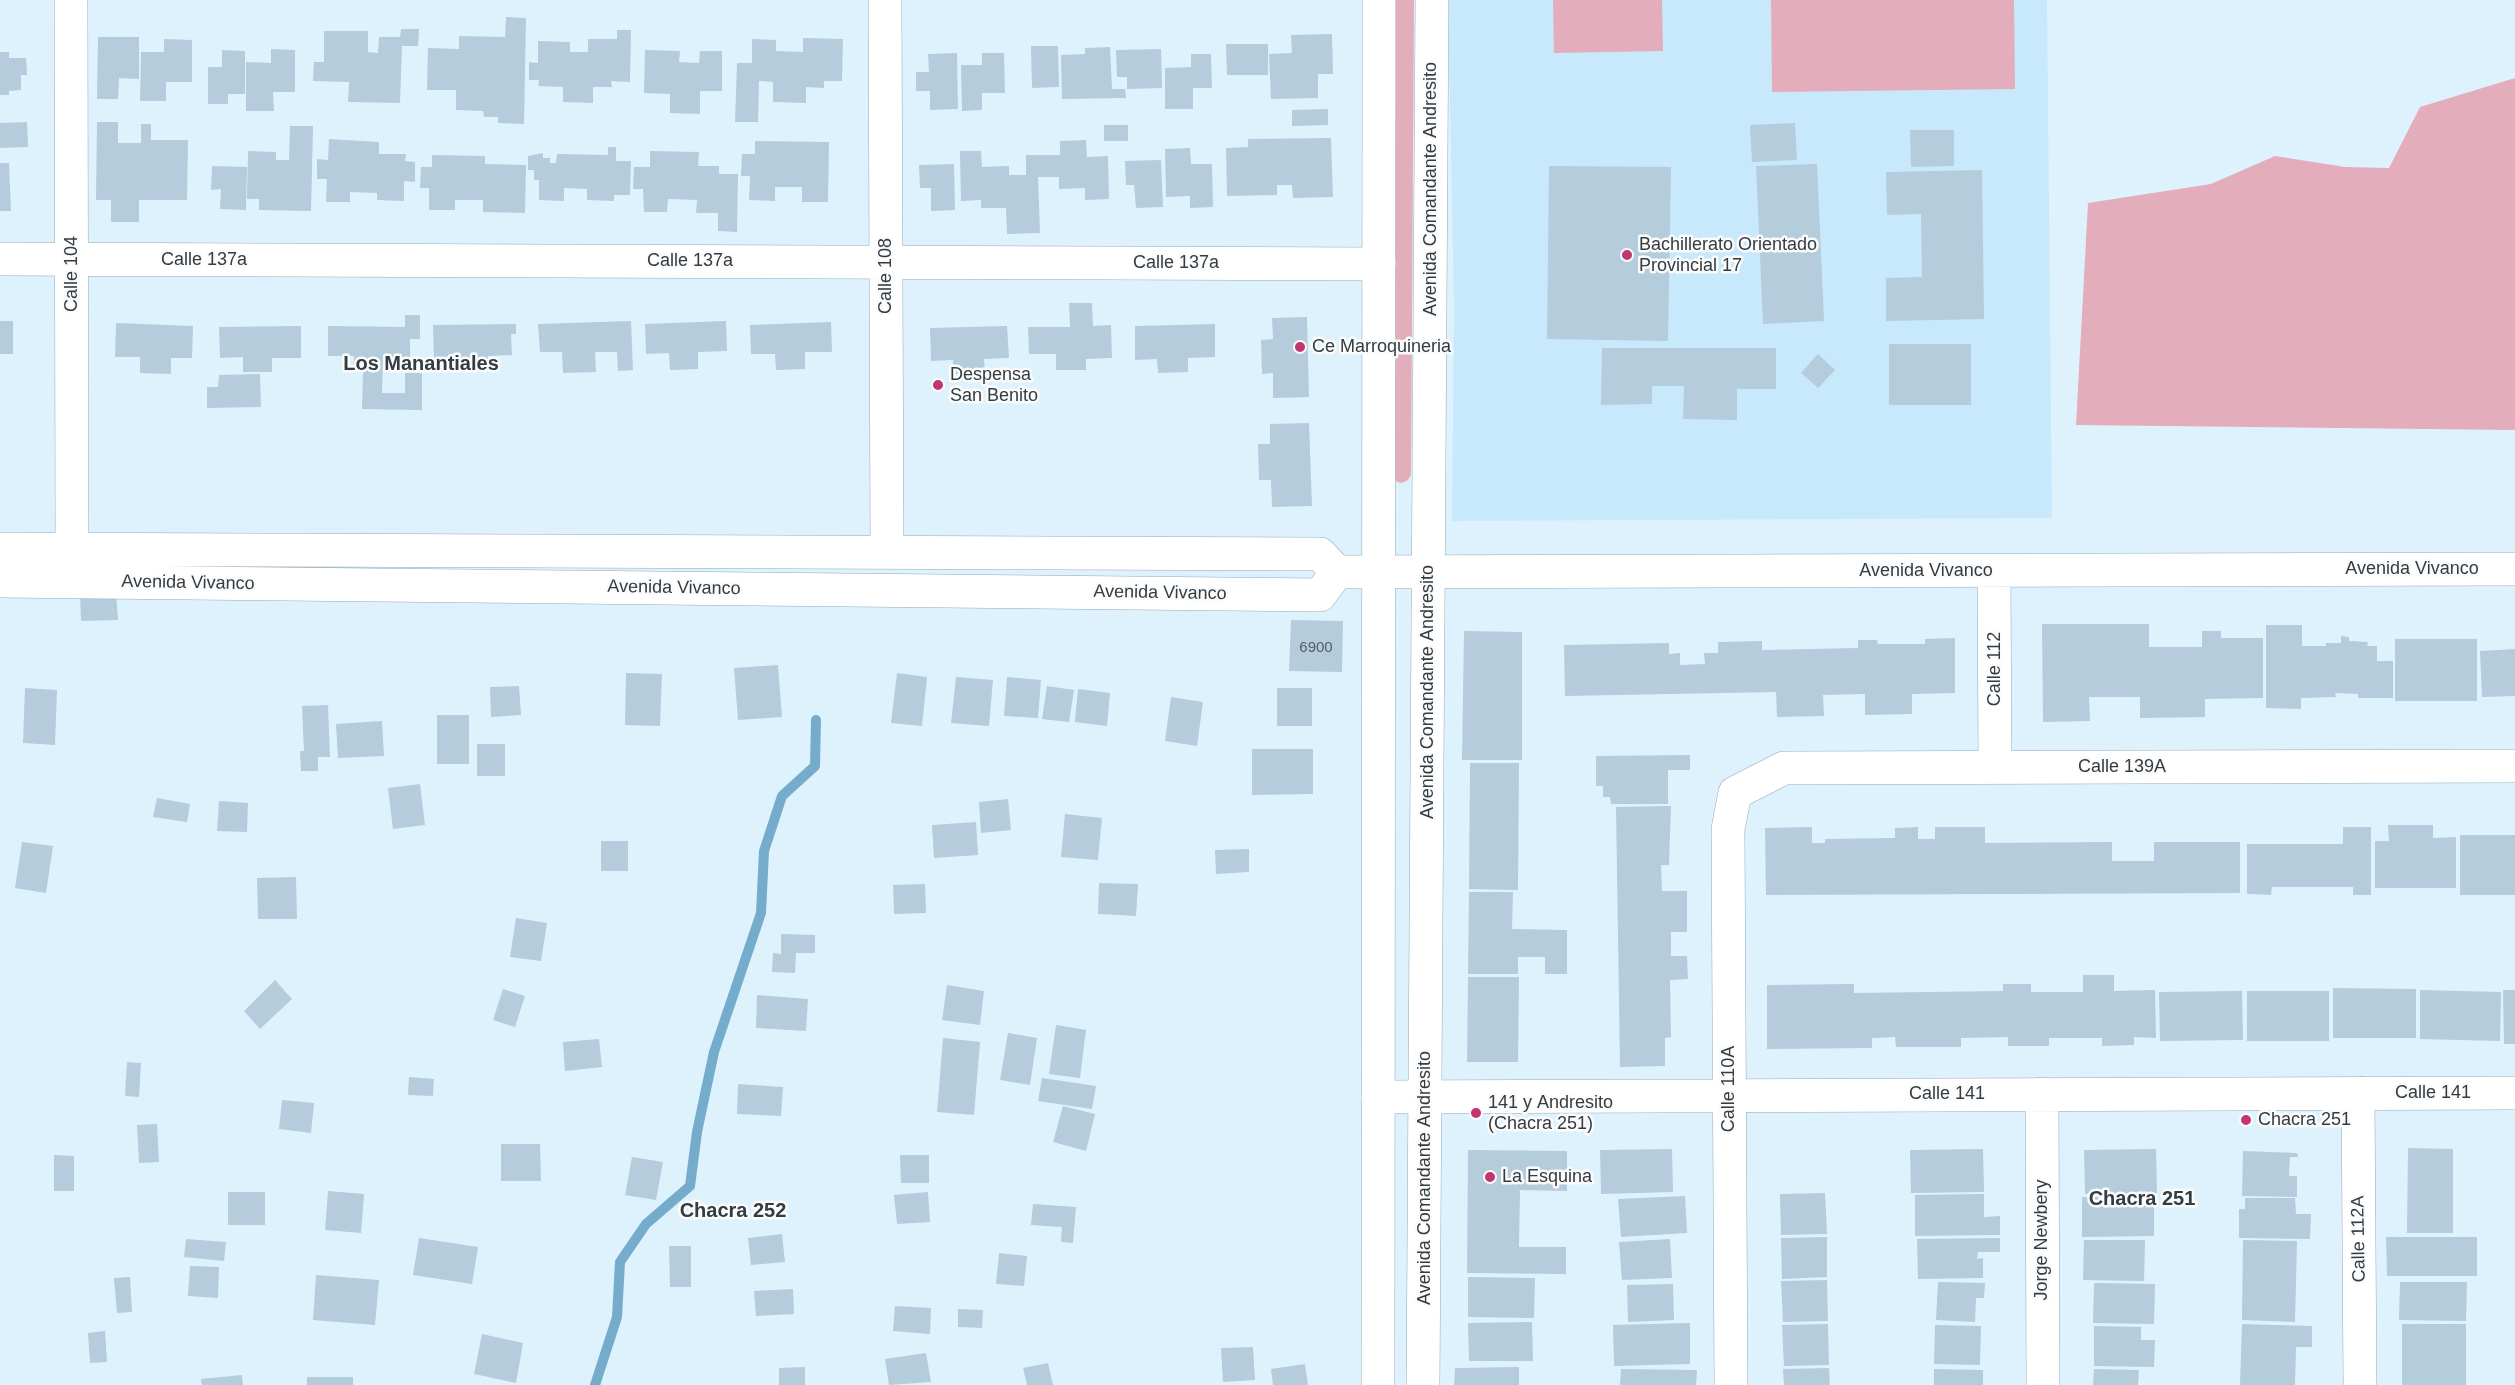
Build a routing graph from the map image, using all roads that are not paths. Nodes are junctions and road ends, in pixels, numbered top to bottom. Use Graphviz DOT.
graph roads {
  1 [pos="71,0"];
  2 [pos="885,0"];
  3 [pos="1379,0"];
  4 [pos="1432,0"];
  5 [pos="0,259"];
  6 [pos="72,259"];
  7 [pos="886,262"];
  8 [pos="1379,264"];
  9 [pos="0,549"];
  10 [pos="72,549"];
  11 [pos="887,551"];
  12 [pos="2515,569"];
  13 [pos="1994,571"];
  14 [pos="1337,572"];
  15 [pos="1379,572"];
  16 [pos="1428,573"];
  17 [pos="0,581"];
  18 [pos="2515,766"];
  19 [pos="1995,768"];
  20 [pos="1735,793"];
  21 [pos="2358,1093"];
  22 [pos="2515,1093"];
  23 [pos="2042,1094"];
  24 [pos="1729,1095"];
  25 [pos="1378,1096"];
  26 [pos="1425,1097"];
  27 [pos="1378,1385"];
  28 [pos="1423,1385"];
  29 [pos="1731,1385"];
  30 [pos="2043,1385"];
  31 [pos="2360,1385"];
  1 -- 6 [label="street, Calle 104"];
  2 -- 7 [label="street, Calle 108"];
  3 -- 8 [label="street"];
  4 -- 16 [label="street, Avenida Comandante Andresito"];
  5 -- 6 [label="street, Calle 137a"];
  6 -- 7 [label="street, Calle 137a"];
  6 -- 10 [label="street, Calle 104"];
  7 -- 8 [label="street, Calle 137a"];
  7 -- 11 [label="street, Calle 108"];
  8 -- 15 [label="street"];
  9 -- 10 [label="street, Avenida Vivanco"];
  10 -- 11 [label="street, Avenida Vivanco"];
  11 -- 14 [label="street, Avenida Vivanco"];
  12 -- 13 [label="street, Avenida Vivanco"];
  13 -- 16 [label="street, Avenida Vivanco"];
  13 -- 19 [label="street, Calle 112"];
  14 -- 15 [label="street, Avenida Vivanco"];
  14 -- 17 [label="street, Avenida Vivanco"];
  15 -- 16 [label="street, Avenida Vivanco"];
  15 -- 25 [label="street"];
  16 -- 26 [label="street, Avenida Comandante Andresito"];
  18 -- 19 [label="street, Calle 139A"];
  19 -- 20 [label="street, Calle 139A"];
  20 -- 24 [label="street, Calle 110A"];
  21 -- 22 [label="street, Calle 141"];
  21 -- 23 [label="street, Calle 141"];
  21 -- 31 [label="street, Calle 112A"];
  23 -- 24 [label="street, Calle 141"];
  23 -- 30 [label="street, Jorge Newbery"];
  24 -- 26 [label="street, Calle 141"];
  24 -- 29 [label="street, Calle 110A"];
  25 -- 26 [label="street, Calle 141"];
  25 -- 27 [label="street"];
  26 -- 28 [label="street, Avenida Comandante Andresito"];
}
